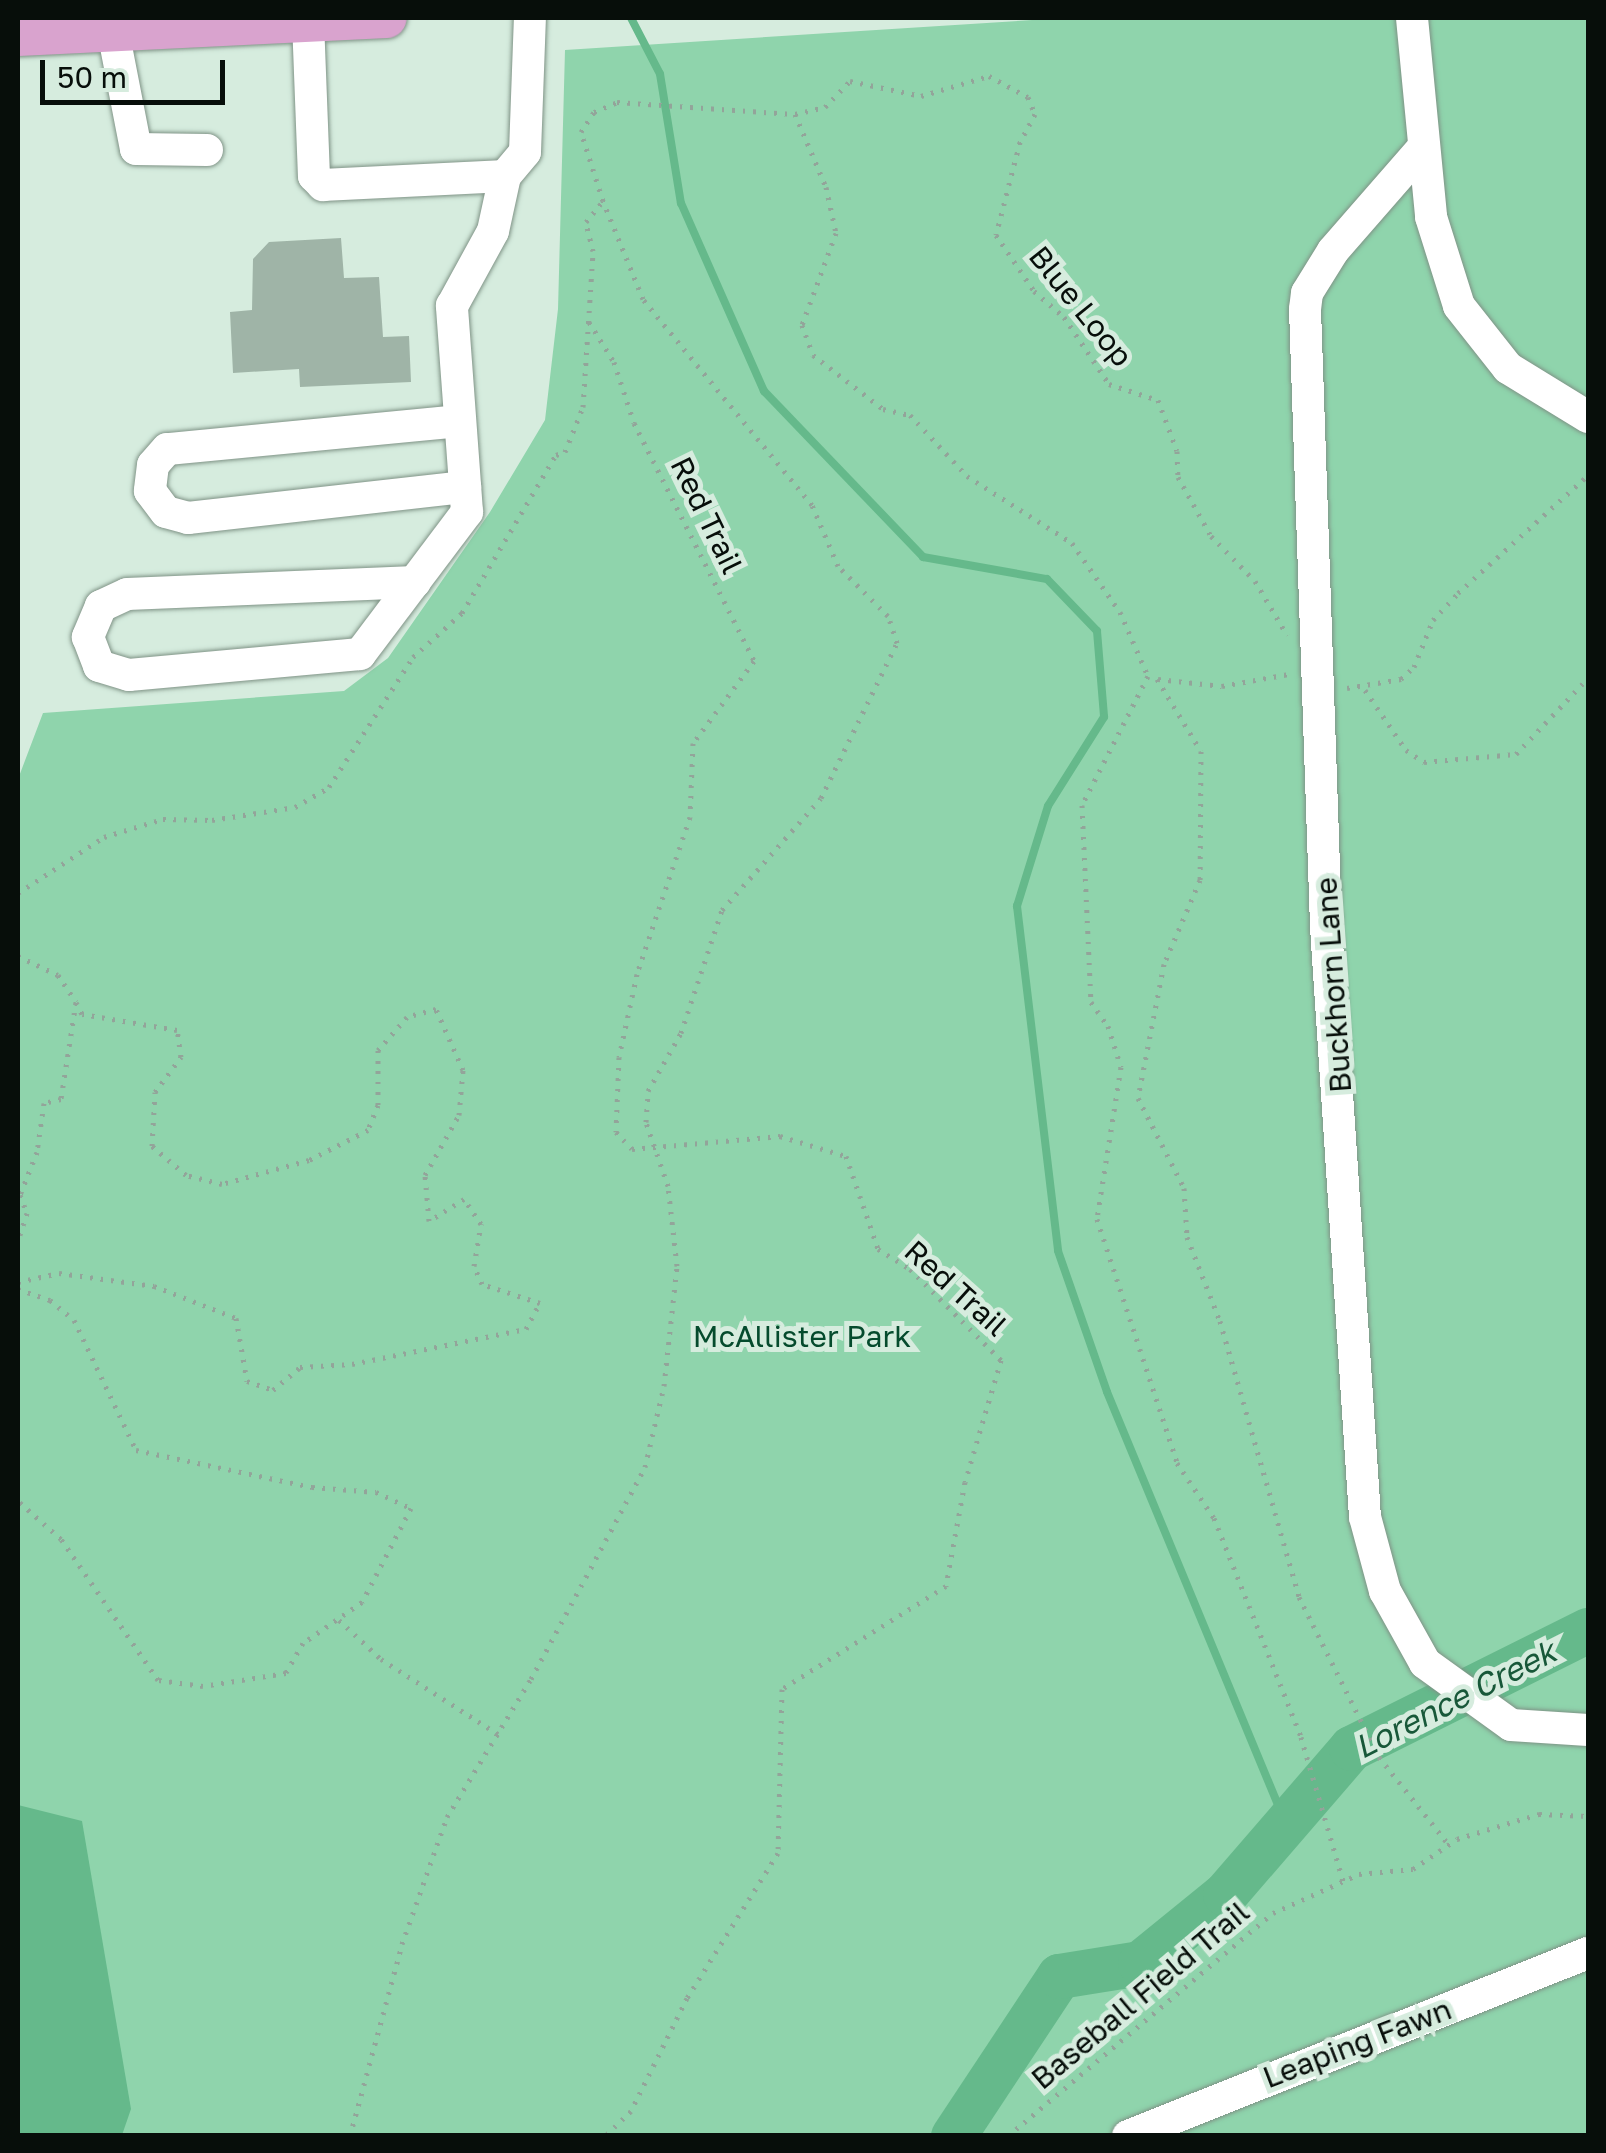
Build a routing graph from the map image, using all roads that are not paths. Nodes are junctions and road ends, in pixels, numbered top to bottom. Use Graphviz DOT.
graph roads {
  1 [pos="386,18"];
  2 [pos="530,18"];
  3 [pos="1412,18"];
  4 [pos="308,22"];
  5 [pos="24,30"];
  6 [pos="114,31"];
  7 [pos="207,150"];
  8 [pos="1420,150"];
  9 [pos="506,176"];
  10 [pos="1588,417"];
  11 [pos="460,421"];
  12 [pos="465,486"];
  13 [pos="415,582"];
  14 [pos="1588,1730"];
  15 [pos="1588,1953"];
  16 [pos="1128,2136"];
  1 -- 4 [label="main road"];
  2 -- 9 [label="lane"];
  3 -- 8 [label="lane"];
  4 -- 6 [label="main road"];
  4 -- 9 [label="lane"];
  5 -- 6 [label="main road"];
  6 -- 7 [label="lane"];
  8 -- 10 [label="lane"];
  8 -- 14 [label="lane, Buckhorn Lane"];
  9 -- 11 [label="lane"];
  11 -- 12 [label="lane"];
  11 -- 12 [label="lane"];
  12 -- 13 [label="lane"];
  13 -- 13 [label="lane"];
  15 -- 16 [label="lane, Leaping Fawn"];
}
